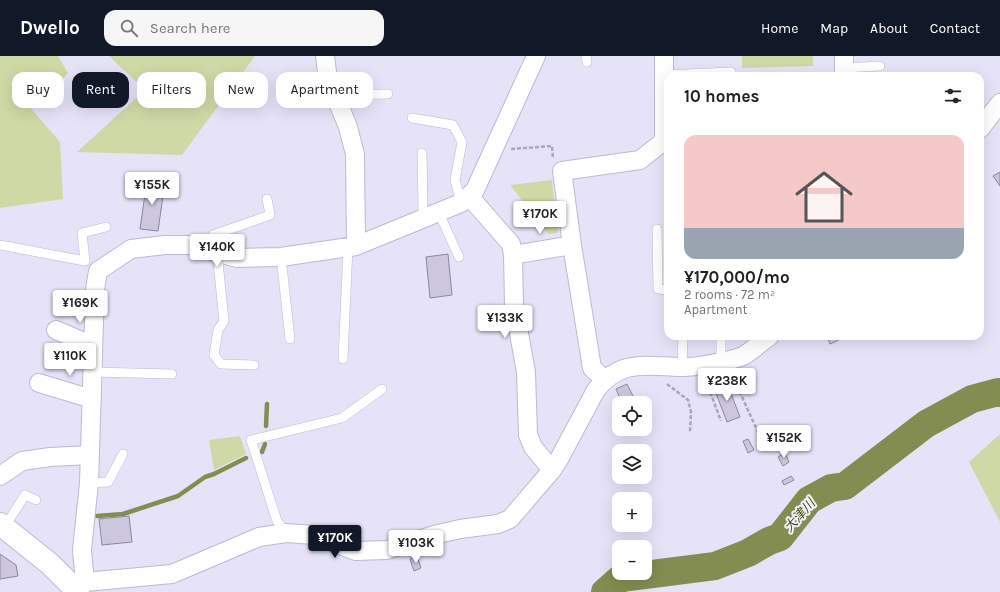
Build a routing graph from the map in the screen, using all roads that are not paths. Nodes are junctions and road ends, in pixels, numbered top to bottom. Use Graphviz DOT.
graph roads {
  1 [pos="325,56"];
  2 [pos="536,56"];
  3 [pos="664,56"];
  4 [pos="880,66"];
  5 [pos="844,67"];
  6 [pos="328,72"];
  7 [pos="664,75"];
  8 [pos="373,93"];
  9 [pos="388,94"];
  10 [pos="1000,103"];
  11 [pos="340,108"];
  12 [pos="412,118"];
  13 [pos="984,124"];
  14 [pos="422,153"];
  15 [pos="266,199"];
  16 [pos="465,200"];
  17 [pos="433,215"];
  18 [pos="106,227"];
  19 [pos="657,229"];
  20 [pos="0,245"];
  21 [pos="572,245"];
  22 [pos="352,247"];
  23 [pos="213,251"];
  24 [pos="513,255"];
  25 [pos="281,257"];
  26 [pos="459,257"];
  27 [pos="91,266"];
  28 [pos="664,290"];
  29 [pos="56,330"];
  30 [pos="290,339"];
  31 [pos="683,340"];
  32 [pos="721,340"];
  33 [pos="764,340"];
  34 [pos="93,346"];
  35 [pos="343,359"];
  36 [pos="723,361"];
  37 [pos="254,365"];
  38 [pos="682,367"];
  39 [pos="93,372"];
  40 [pos="172,374"];
  41 [pos="604,379"];
  42 [pos="39,383"];
  43 [pos="382,389"];
  44 [pos="92,399"];
  45 [pos="123,454"];
  46 [pos="90,455"];
  47 [pos="552,470"];
  48 [pos="0,476"];
  49 [pos="89,483"];
  50 [pos="36,500"];
  51 [pos="2,526"];
  52 [pos="286,533"];
  53 [pos="80,588"];
  1 -- 6 [label="street"];
  2 -- 16 [label="street"];
  3 -- 7 [label="street"];
  4 -- 5 [label="lane"];
  7 -- 21 [label="street"];
  8 -- 9 [label="lane"];
  10 -- 13 [label="street"];
  11 -- 22 [label="street"];
  12 -- 16 [label="lane"];
  14 -- 17 [label="lane"];
  15 -- 23 [label="lane"];
  16 -- 17 [label="street"];
  16 -- 24 [label="street"];
  17 -- 22 [label="street"];
  17 -- 26 [label="lane"];
  18 -- 27 [label="lane"];
  19 -- 28 [label="lane"];
  20 -- 27 [label="lane"];
  21 -- 24 [label="street"];
  21 -- 41 [label="street"];
  22 -- 25 [label="street"];
  22 -- 35 [label="lane"];
  23 -- 25 [label="street"];
  23 -- 27 [label="street"];
  23 -- 37 [label="lane"];
  24 -- 47 [label="street"];
  25 -- 30 [label="lane"];
  27 -- 34 [label="street"];
  29 -- 34 [label="street"];
  31 -- 38 [label="lane"];
  32 -- 36 [label="lane"];
  33 -- 36 [label="street"];
  34 -- 39 [label="street"];
  36 -- 38 [label="street"];
  38 -- 41 [label="street"];
  39 -- 40 [label="lane"];
  39 -- 44 [label="street"];
  41 -- 47 [label="street"];
  42 -- 44 [label="street"];
  43 -- 52 [label="lane"];
  44 -- 46 [label="street"];
  45 -- 49 [label="lane"];
  46 -- 48 [label="street"];
  46 -- 49 [label="street"];
  47 -- 52 [label="street"];
  49 -- 53 [label="street"];
  50 -- 51 [label="lane"];
  51 -- 53 [label="street"];
  52 -- 53 [label="street"];
}
